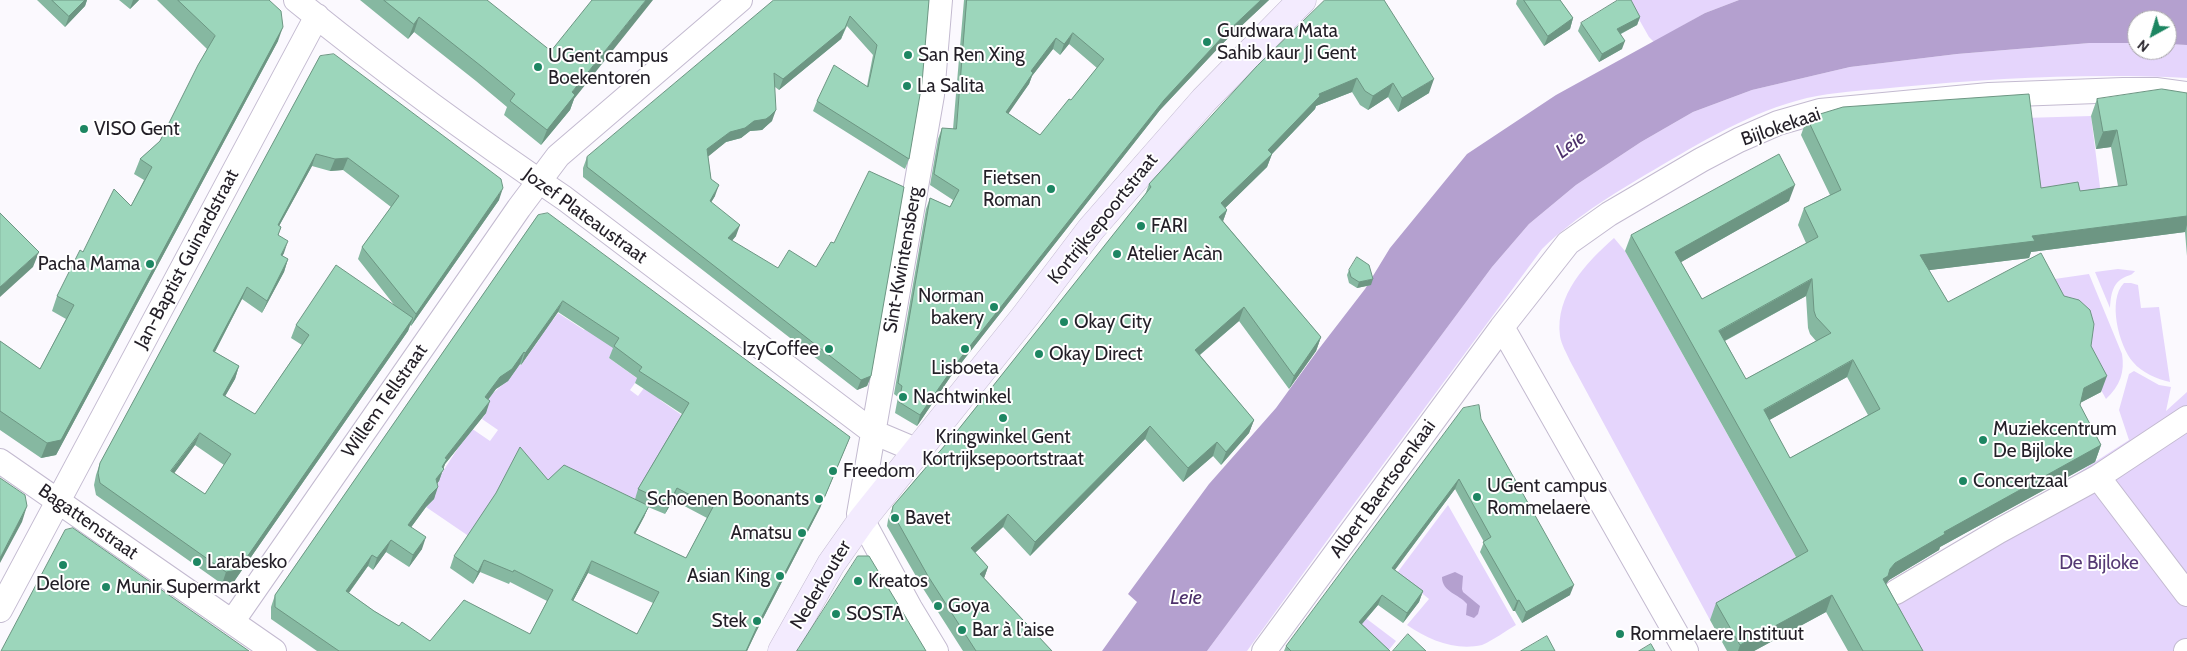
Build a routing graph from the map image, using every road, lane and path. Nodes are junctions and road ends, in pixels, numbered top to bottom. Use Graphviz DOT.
graph roads {
  1 [pos="296,0"];
  2 [pos="740,0"];
  3 [pos="940,0"];
  4 [pos="1302,0"];
  5 [pos="317,16"];
  6 [pos="2187,94"];
  7 [pos="540,181"];
  8 [pos="1502,327"];
  9 [pos="2187,418"];
  10 [pos="873,432"];
  11 [pos="918,451"];
  12 [pos="0,460"];
  13 [pos="2098,476"];
  14 [pos="58,502"];
  15 [pos="862,520"];
  16 [pos="1896,592"];
  17 [pos="2187,594"];
  18 [pos="0,610"];
  19 [pos="232,622"];
  20 [pos="274,651"];
  21 [pos="782,651"];
  22 [pos="936,651"];
  23 [pos="1264,651"];
  24 [pos="1686,651"];
  1 -- 5 [label="street, Jozef Plateaustraat"];
  2 -- 7 [label="street, Willem Tellstraat"];
  3 -- 10 [label="street, Sint-Kwintensberg"];
  4 -- 11 [label="street, Kortrijksepoortstraat"];
  5 -- 7 [label="street, Jozef Plateaustraat"];
  5 -- 14 [label="street, Jan-Baptist Guinardstraat"];
  6 -- 8 [label="street, Bijlokekaai"];
  7 -- 10 [label="street, Jozef Plateaustraat"];
  7 -- 19 [label="street, Willem Tellstraat"];
  8 -- 23 [label="street, Albert Baertsoenkaai"];
  8 -- 24 [label="street"];
  9 -- 13 [label="street"];
  10 -- 11 [label="street"];
  10 -- 15 [label="street, Sint-Kwintensberg"];
  11 -- 15 [label="street, Kortrijksepoortstraat"];
  12 -- 14 [label="street, Bagattenstraat"];
  13 -- 16 [label="street"];
  13 -- 17 [label="street"];
  14 -- 18 [label="street, Jan-Baptist Guinardstraat"];
  14 -- 19 [label="street, Bagattenstraat"];
  15 -- 21 [label="street, Nederkouter"];
  15 -- 22 [label="street"];
  19 -- 20 [label="street, Bagattenstraat"];
}
